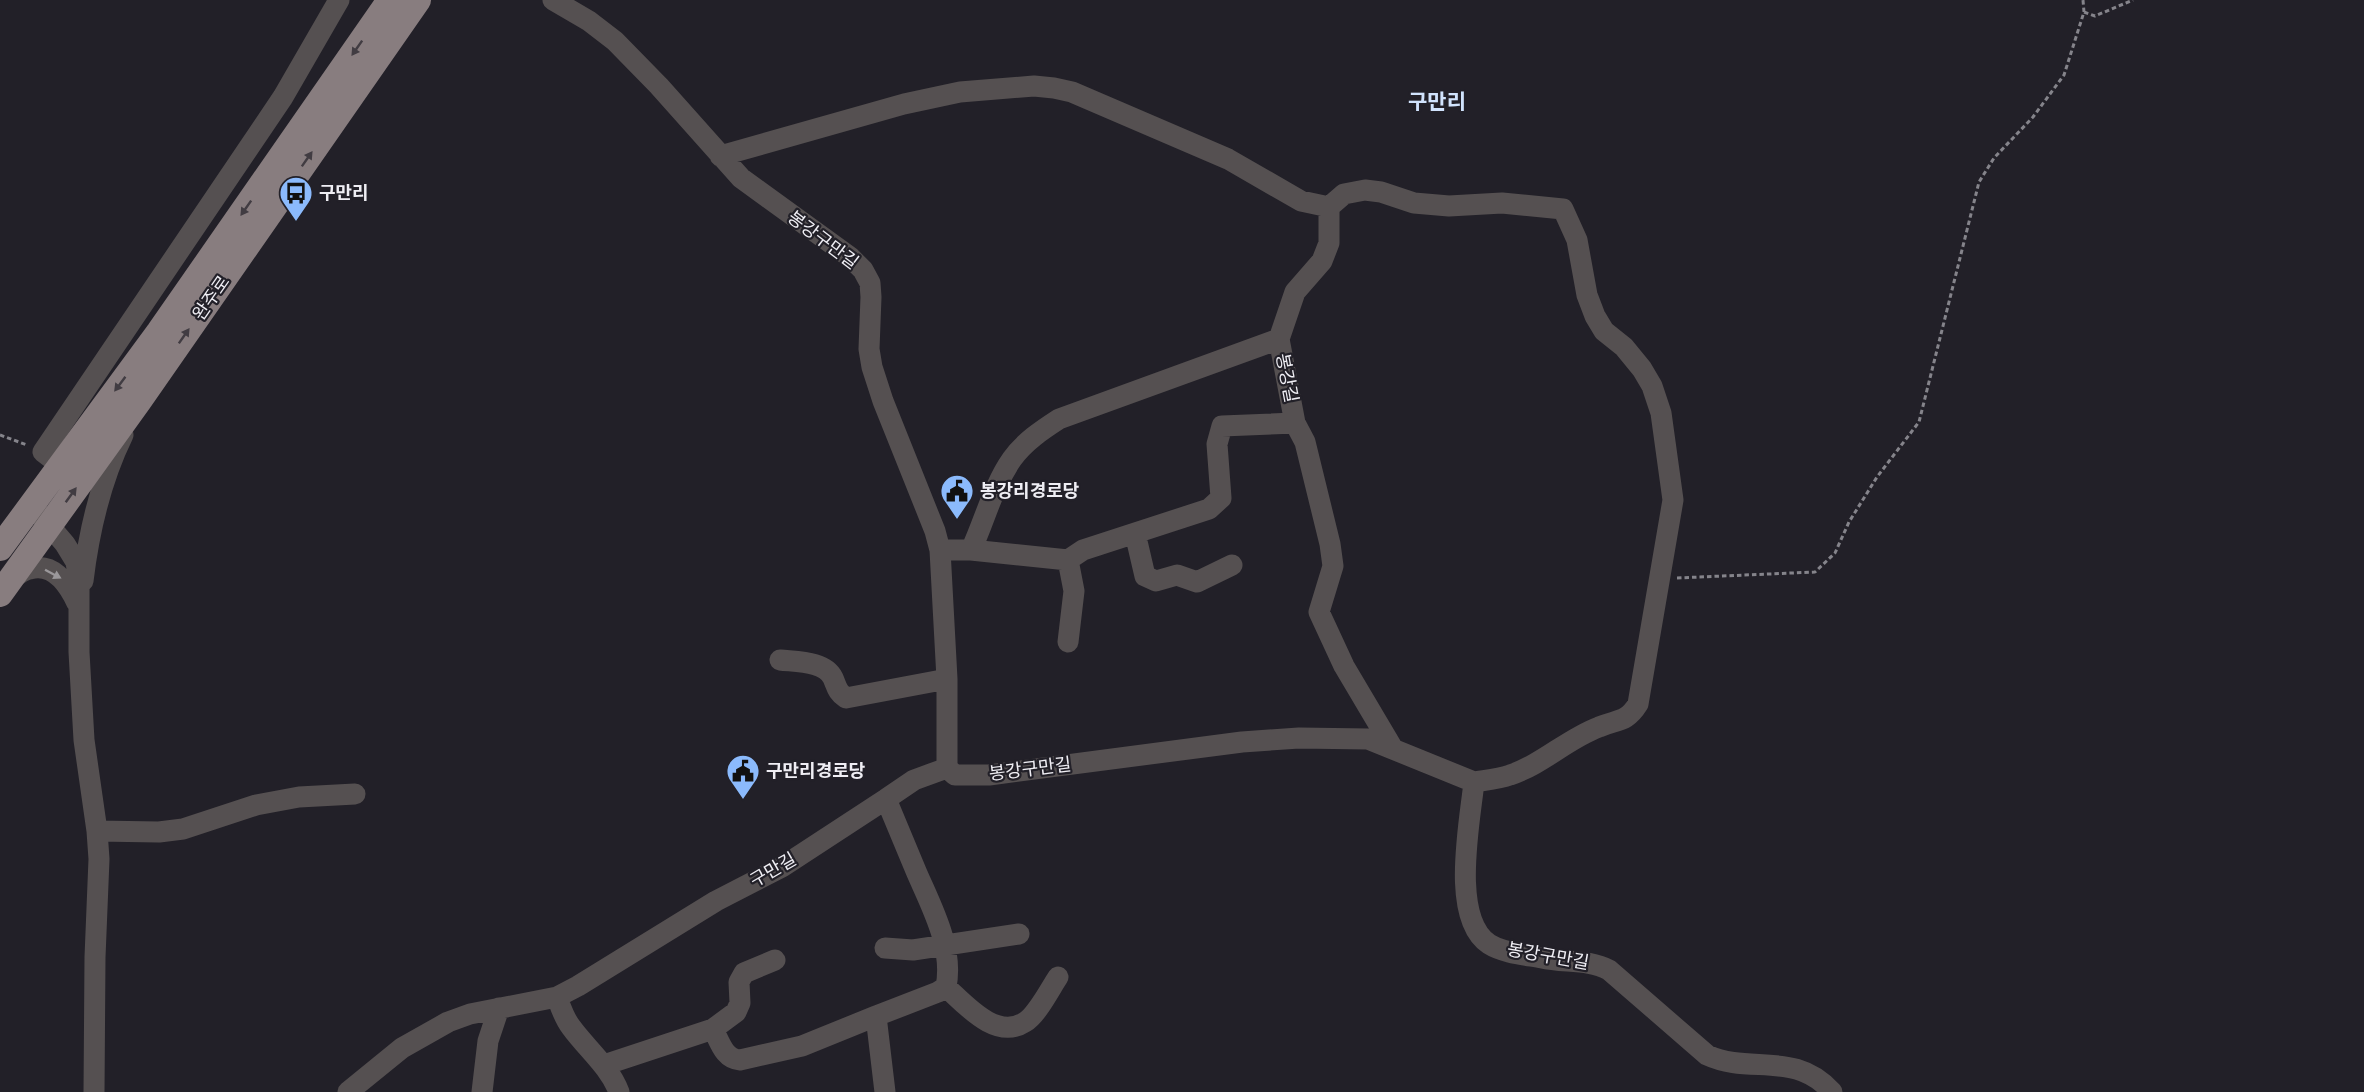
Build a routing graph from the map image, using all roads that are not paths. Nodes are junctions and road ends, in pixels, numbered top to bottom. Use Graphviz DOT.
graph roads {
  1 [pos="339,0"];
  2 [pos="390,0"];
  3 [pos="418,0"];
  4 [pos="553,0"];
  5 [pos="575,0"];
  6 [pos="589,21"];
  7 [pos="720,156"];
  8 [pos="1329,207"];
  9 [pos="1279,339"];
  10 [pos="139,401"];
  11 [pos="1295,423"];
  12 [pos="51,458"];
  13 [pos="31,504"];
  14 [pos="50,524"];
  15 [pos="1135,533"];
  16 [pos="0,548"];
  17 [pos="940,550"];
  18 [pos="971,550"];
  19 [pos="1068,560"];
  20 [pos="1232,565"];
  21 [pos="6,585"];
  22 [pos="79,608"];
  23 [pos="1068,642"];
  24 [pos="780,660"];
  25 [pos="947,679"];
  26 [pos="1392,747"];
  27 [pos="947,768"];
  28 [pos="1474,782"];
  29 [pos="355,794"];
  30 [pos="886,798"];
  31 [pos="97,831"];
  32 [pos="1019,934"];
  33 [pos="944,945"];
  34 [pos="885,948"];
  35 [pos="775,960"];
  36 [pos="1058,977"];
  37 [pos="946,987"];
  38 [pos="557,997"];
  39 [pos="499,1008"];
  40 [pos="876,1016"];
  41 [pos="713,1029"];
  42 [pos="604,1065"];
  43 [pos="93,1092"];
  44 [pos="348,1092"];
  45 [pos="482,1092"];
  46 [pos="619,1092"];
  47 [pos="885,1092"];
  48 [pos="1832,1092"];
  1 -- 12 [label="street"];
  2 -- 12 [label="main road, 완주로, one-way"];
  10 -- 3 [label="main road, 완주로, one-way"];
  4 -- 6 [label="street, 봉강구만길"];
  5 -- 6 [label="street"];
  6 -- 7 [label="street, 봉강구만길"];
  7 -- 8 [label="street"];
  7 -- 17 [label="street, 봉강구만길"];
  8 -- 9 [label="street"];
  8 -- 28 [label="street"];
  9 -- 11 [label="street, 봉강길"];
  9 -- 18 [label="street, 봉강길"];
  14 -- 10 [label="main road, 완주로, one-way"];
  10 -- 22 [label="street"];
  11 -- 15 [label="street"];
  11 -- 26 [label="street, 봉강길"];
  12 -- 13 [label="main road, 완주로"];
  13 -- 14 [label="street"];
  13 -- 16 [label="main road, 완주로"];
  14 -- 21 [label="main road, 완주로"];
  14 -- 22 [label="street"];
  15 -- 19 [label="street"];
  15 -- 20 [label="street"];
  17 -- 18 [label="street"];
  17 -- 25 [label="street, 봉강구만길"];
  18 -- 19 [label="street"];
  19 -- 23 [label="street"];
  21 -- 22 [label="street, one-way"];
  22 -- 31 [label="street"];
  24 -- 25 [label="street"];
  25 -- 27 [label="street, 봉강구만길"];
  26 -- 27 [label="street, 봉강구만길"];
  26 -- 28 [label="street, 봉강구만길"];
  27 -- 30 [label="street, 구만길"];
  28 -- 48 [label="street, 봉강구만길"];
  29 -- 31 [label="street"];
  30 -- 33 [label="street"];
  30 -- 38 [label="street, 구만길"];
  31 -- 43 [label="street"];
  32 -- 33 [label="street"];
  33 -- 34 [label="street"];
  33 -- 37 [label="street"];
  35 -- 41 [label="street"];
  36 -- 37 [label="street"];
  37 -- 40 [label="street"];
  38 -- 39 [label="street, 구만길"];
  38 -- 42 [label="street"];
  39 -- 44 [label="street, 구만길"];
  39 -- 45 [label="street"];
  40 -- 41 [label="street"];
  40 -- 47 [label="street"];
  41 -- 42 [label="street"];
  42 -- 46 [label="street"];
}
